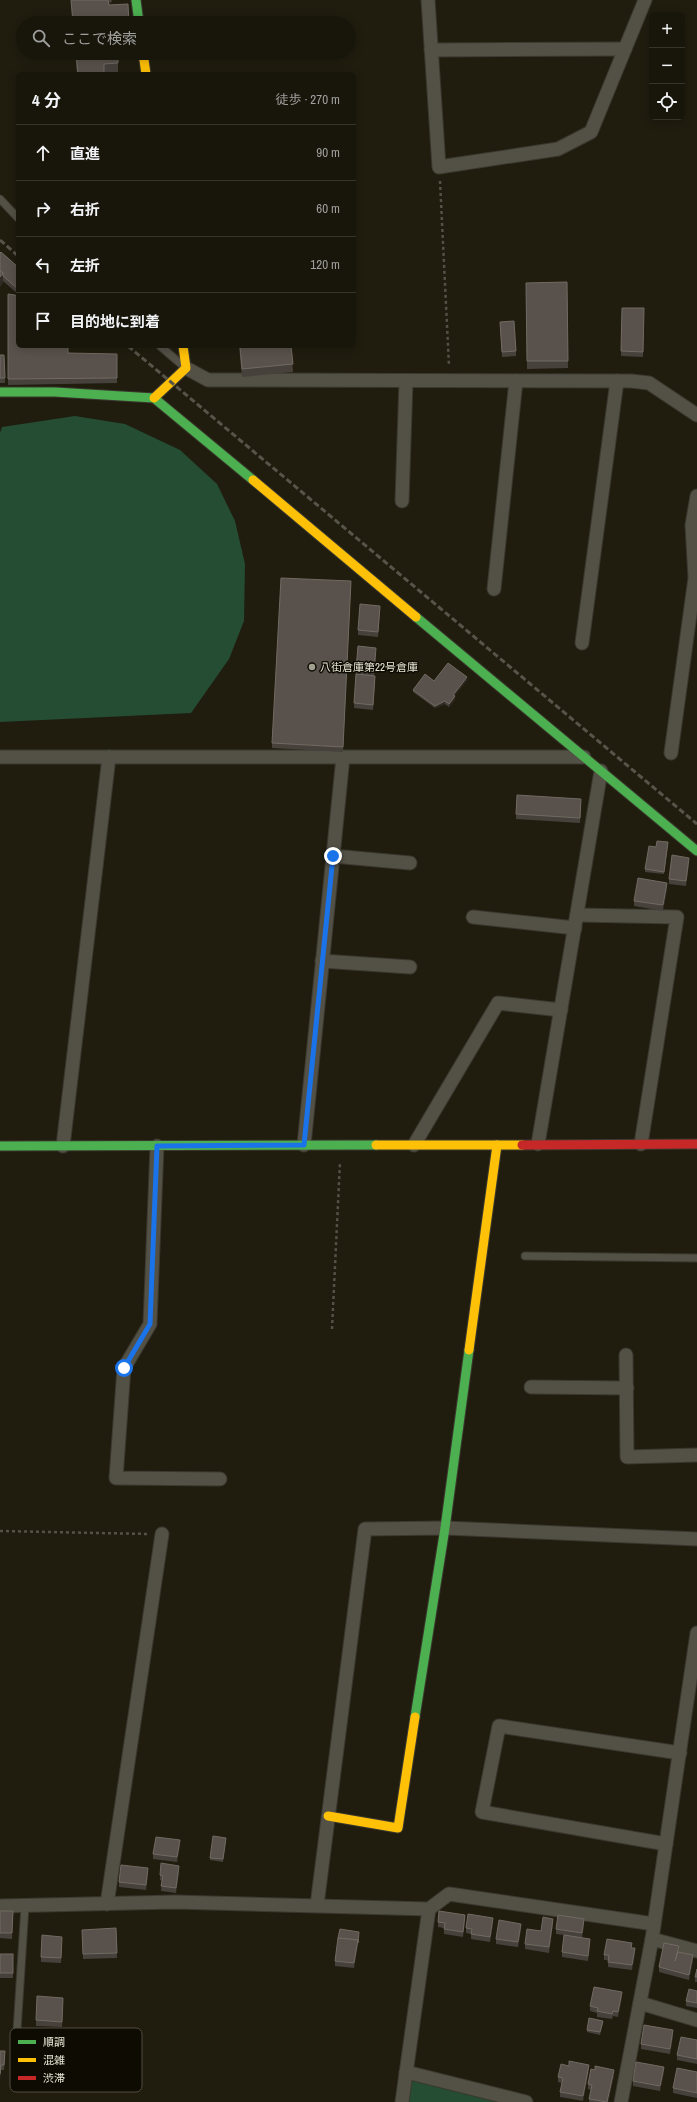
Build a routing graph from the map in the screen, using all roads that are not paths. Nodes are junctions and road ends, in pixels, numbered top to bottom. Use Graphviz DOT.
graph roads {
  1 [pos="136,0"];
  2 [pos="428,0"];
  3 [pos="645,0"];
  4 [pos="138,16"];
  5 [pos="625,48"];
  6 [pos="431,50"];
  7 [pos="144,60"];
  8 [pos="146,72"];
  9 [pos="0,199"];
  10 [pos="16,216"];
  11 [pos="162,348"];
  12 [pos="183,348"];
  13 [pos="186,368"];
  14 [pos="406,380"];
  15 [pos="516,381"];
  16 [pos="617,381"];
  17 [pos="0,392"];
  18 [pos="154,398"];
  19 [pos="697,415"];
  20 [pos="697,496"];
  21 [pos="402,501"];
  22 [pos="494,589"];
  23 [pos="582,643"];
  24 [pos="671,753"];
  25 [pos="0,757"];
  26 [pos="109,757"];
  27 [pos="343,757"];
  28 [pos="584,757"];
  29 [pos="601,771"];
  30 [pos="697,851"];
  31 [pos="333,856"];
  32 [pos="410,863"];
  33 [pos="473,917"];
  34 [pos="576,922"];
  35 [pos="322,961"];
  36 [pos="410,967"];
  37 [pos="561,1010"];
  38 [pos="538,1144"];
  39 [pos="641,1144"];
  40 [pos="697,1144"];
  41 [pos="304,1145"];
  42 [pos="414,1145"];
  43 [pos="497,1145"];
  44 [pos="0,1146"];
  45 [pos="64,1146"];
  46 [pos="157,1146"];
  47 [pos="525,1256"];
  48 [pos="697,1258"];
  49 [pos="626,1355"];
  50 [pos="531,1387"];
  51 [pos="626,1388"];
  52 [pos="697,1455"];
  53 [pos="220,1479"];
  54 [pos="446,1528"];
  55 [pos="162,1534"];
  56 [pos="697,1539"];
  57 [pos="697,1633"];
  58 [pos="694,1677"];
  59 [pos="680,1753"];
  60 [pos="328,1816"];
  61 [pos="666,1844"];
  62 [pos="106,1904"];
  63 [pos="0,1906"];
  64 [pos="24,1906"];
  65 [pos="317,1906"];
  66 [pos="429,1909"];
  67 [pos="654,1924"];
  68 [pos="652,1939"];
  69 [pos="697,1951"];
  70 [pos="640,2003"];
  71 [pos="697,2020"];
  72 [pos="17,2028"];
  73 [pos="406,2072"];
  74 [pos="402,2102"];
  75 [pos="526,2102"];
  76 [pos="621,2102"];
  1 -- 4 [label="street"];
  2 -- 6 [label="street"];
  3 -- 5 [label="street"];
  5 -- 6 [label="street"];
  5 -- 6 [label="street"];
  7 -- 8 [label="street"];
  9 -- 10 [label="lane"];
  11 -- 13 [label="lane"];
  12 -- 13 [label="street"];
  13 -- 14 [label="street"];
  13 -- 18 [label="street"];
  14 -- 15 [label="street"];
  14 -- 21 [label="street"];
  15 -- 16 [label="street"];
  15 -- 22 [label="street"];
  16 -- 19 [label="street"];
  16 -- 23 [label="street"];
  17 -- 18 [label="street"];
  18 -- 28 [label="street"];
  20 -- 24 [label="street"];
  25 -- 26 [label="street"];
  26 -- 27 [label="street"];
  26 -- 45 [label="street"];
  27 -- 28 [label="street"];
  27 -- 31 [label="street"];
  28 -- 29 [label="street"];
  29 -- 30 [label="street"];
  29 -- 34 [label="street"];
  31 -- 32 [label="street"];
  31 -- 35 [label="street"];
  33 -- 34 [label="street"];
  34 -- 37 [label="street"];
  34 -- 39 [label="street"];
  35 -- 36 [label="street"];
  35 -- 41 [label="street"];
  37 -- 38 [label="street"];
  37 -- 42 [label="street"];
  38 -- 39 [label="street"];
  38 -- 43 [label="street"];
  39 -- 40 [label="street"];
  41 -- 42 [label="street"];
  41 -- 46 [label="street"];
  42 -- 43 [label="street"];
  43 -- 54 [label="street"];
  44 -- 45 [label="street"];
  45 -- 46 [label="street"];
  46 -- 53 [label="street"];
  47 -- 48 [label="lane"];
  49 -- 51 [label="street"];
  50 -- 51 [label="street"];
  51 -- 52 [label="street"];
  54 -- 56 [label="street"];
  54 -- 60 [label="street"];
  54 -- 60 [label="street"];
  55 -- 62 [label="street"];
  57 -- 58 [label="street"];
  58 -- 59 [label="street"];
  59 -- 61 [label="street"];
  59 -- 61 [label="street"];
  60 -- 65 [label="street"];
  61 -- 67 [label="street"];
  62 -- 64 [label="street"];
  62 -- 65 [label="street"];
  63 -- 64 [label="street"];
  64 -- 72 [label="lane"];
  65 -- 66 [label="street"];
  66 -- 67 [label="street"];
  66 -- 73 [label="street"];
  67 -- 68 [label="street"];
  68 -- 69 [label="street"];
  68 -- 70 [label="street"];
  70 -- 71 [label="street"];
  70 -- 76 [label="street"];
  73 -- 74 [label="street"];
  73 -- 75 [label="street"];
}
